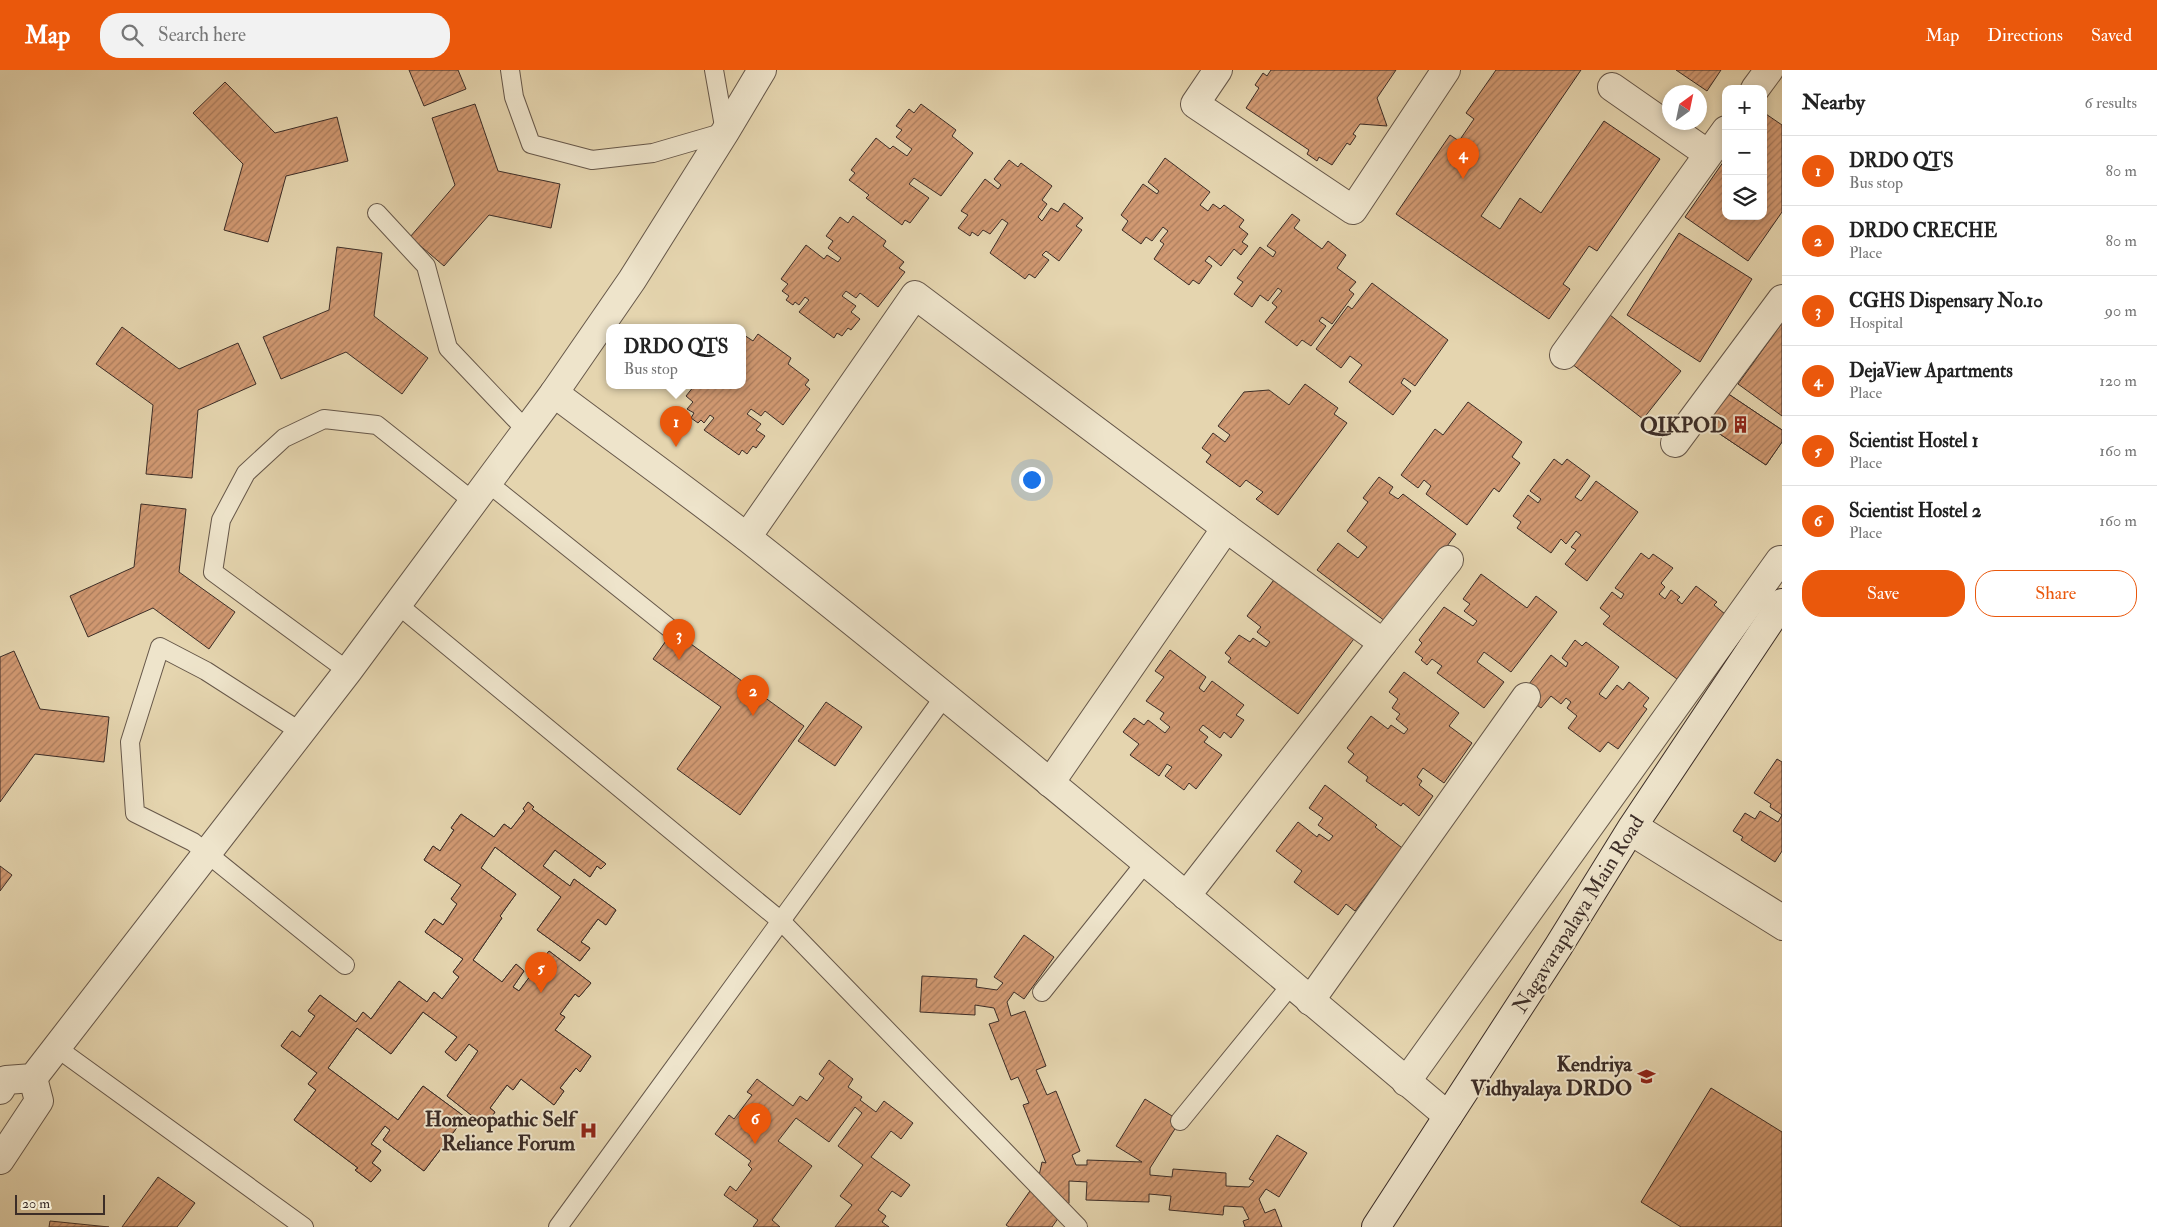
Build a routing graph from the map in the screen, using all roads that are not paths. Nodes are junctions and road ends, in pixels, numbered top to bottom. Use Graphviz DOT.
graph roads {
  1 [pos="510,70"];
  2 [pos="714,70"];
  3 [pos="762,70"];
  4 [pos="1218,70"];
  5 [pos="1446,70"];
  6 [pos="1769,70"];
  7 [pos="1758,85"];
  8 [pos="1612,88"];
  9 [pos="725,132"];
  10 [pos="1722,135"];
  11 [pos="1708,154"];
  12 [pos="378,214"];
  13 [pos="1782,300"];
  14 [pos="1564,355"];
  15 [pos="554,394"];
  16 [pos="526,431"];
  17 [pos="1674,443"];
  18 [pos="481,492"];
  19 [pos="1226,528"];
  20 [pos="747,537"];
  21 [pos="1450,560"];
  22 [pos="1780,560"];
  23 [pos="1782,603"];
  24 [pos="397,604"];
  25 [pos="673,632"];
  26 [pos="1383,643"];
  27 [pos="348,671"];
  28 [pos="944,697"];
  29 [pos="1526,697"];
  30 [pos="301,732"];
  31 [pos="1050,783"];
  32 [pos="1632,829"];
  33 [pos="207,854"];
  34 [pos="1145,862"];
  35 [pos="1186,896"];
  36 [pos="1782,913"];
  37 [pos="781,921"];
  38 [pos="1782,931"];
  39 [pos="345,965"];
  40 [pos="1042,992"];
  41 [pos="1301,993"];
  42 [pos="57,1048"];
  43 [pos="33,1078"];
  44 [pos="1406,1082"];
  45 [pos="0,1090"];
  46 [pos="1448,1116"];
  47 [pos="1180,1121"];
  48 [pos="0,1160"];
  49 [pos="304,1227"];
  50 [pos="558,1227"];
  51 [pos="1078,1227"];
  52 [pos="1376,1227"];
  1 -- 9 [label="lane"];
  2 -- 9 [label="lane"];
  3 -- 9 [label="street"];
  4 -- 5 [label="street"];
  6 -- 7 [label="street"];
  8 -- 11 [label="street"];
  9 -- 15 [label="street"];
  10 -- 11 [label="street"];
  11 -- 14 [label="street"];
  12 -- 16 [label="lane"];
  13 -- 17 [label="street"];
  15 -- 16 [label="street"];
  15 -- 20 [label="street"];
  16 -- 18 [label="street"];
  18 -- 24 [label="street"];
  18 -- 25 [label="lane"];
  18 -- 27 [label="lane"];
  19 -- 20 [label="street"];
  19 -- 26 [label="street"];
  19 -- 31 [label="street"];
  20 -- 28 [label="street"];
  21 -- 26 [label="street"];
  22 -- 44 [label="street"];
  23 -- 32 [label="street, Nagavarapalaya Main Road"];
  24 -- 27 [label="street"];
  24 -- 37 [label="lane"];
  26 -- 35 [label="street"];
  27 -- 30 [label="street"];
  28 -- 31 [label="street"];
  28 -- 37 [label="lane"];
  29 -- 41 [label="street"];
  30 -- 33 [label="street"];
  30 -- 33 [label="lane"];
  31 -- 34 [label="street"];
  32 -- 36 [label="lane"];
  32 -- 38 [label="lane"];
  32 -- 46 [label="street, Nagavarapalaya Main Road"];
  33 -- 39 [label="lane"];
  33 -- 42 [label="street"];
  34 -- 35 [label="street"];
  34 -- 40 [label="lane"];
  35 -- 41 [label="street"];
  37 -- 50 [label="lane"];
  37 -- 51 [label="lane"];
  41 -- 44 [label="street"];
  41 -- 47 [label="lane"];
  42 -- 43 [label="street"];
  42 -- 49 [label="lane"];
  43 -- 45 [label="street"];
  43 -- 48 [label="street"];
  44 -- 46 [label="street"];
  46 -- 52 [label="street, Nagavarapalaya Main Road"];
}
